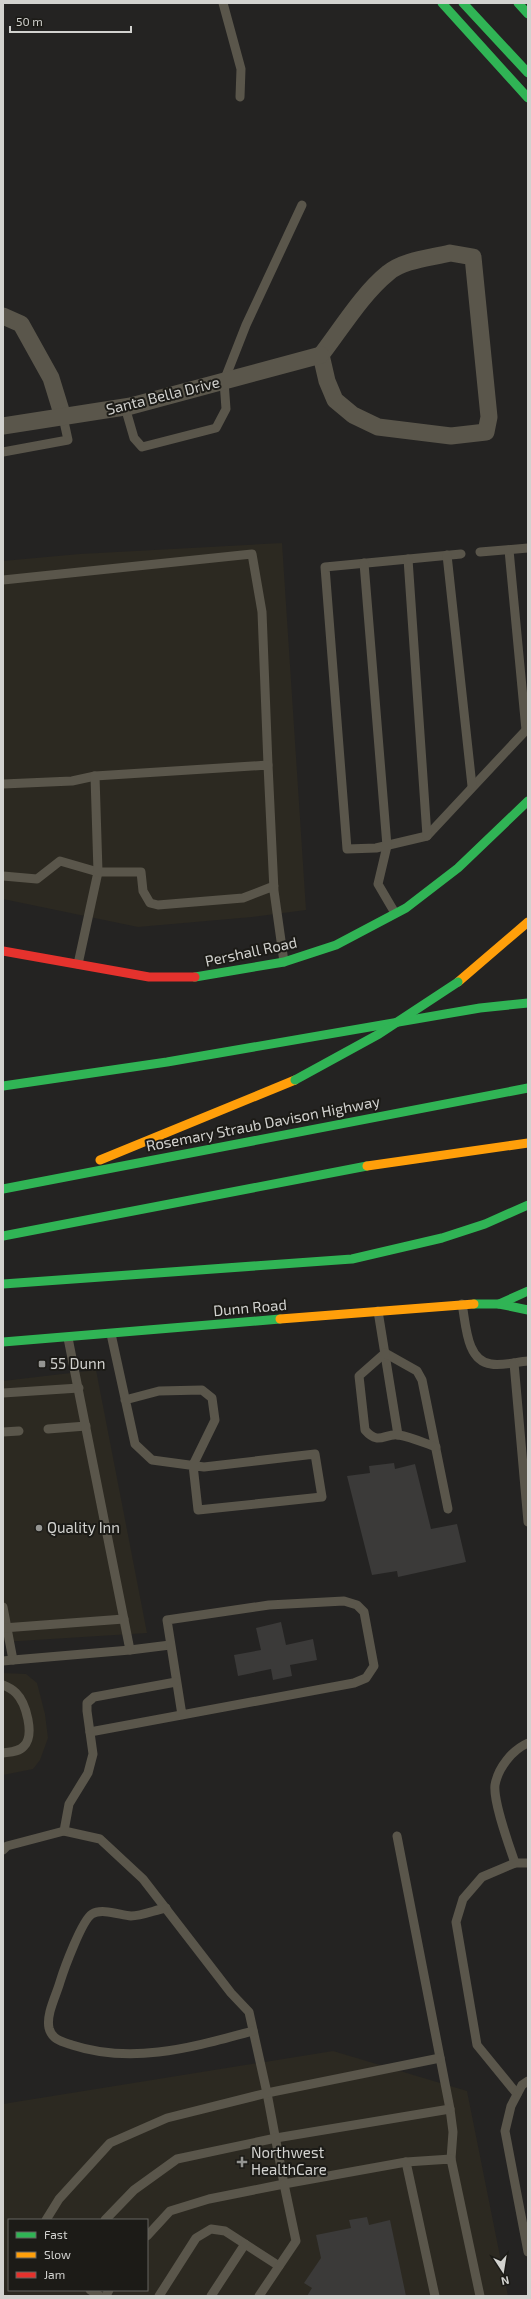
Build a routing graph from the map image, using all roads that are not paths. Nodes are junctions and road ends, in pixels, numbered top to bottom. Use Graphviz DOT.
graph roads {
  1 [pos="223,3"];
  2 [pos="442,3"];
  3 [pos="463,3"];
  4 [pos="518,3"];
  5 [pos="528,14"];
  6 [pos="528,73"];
  7 [pos="240,97"];
  8 [pos="528,98"];
  9 [pos="302,205"];
  10 [pos="3,316"];
  11 [pos="321,355"];
  12 [pos="224,381"];
  13 [pos="125,407"];
  14 [pos="63,417"];
  15 [pos="3,426"];
  16 [pos="3,452"];
  17 [pos="528,548"];
  18 [pos="509,550"];
  19 [pos="480,552"];
  20 [pos="461,554"];
  21 [pos="447,555"];
  22 [pos="408,559"];
  23 [pos="364,563"];
  24 [pos="3,580"];
  25 [pos="527,729"];
  26 [pos="268,764"];
  27 [pos="95,776"];
  28 [pos="3,784"];
  29 [pos="472,786"];
  30 [pos="528,801"];
  31 [pos="427,836"];
  32 [pos="388,846"];
  33 [pos="98,872"];
  34 [pos="3,876"];
  35 [pos="274,886"];
  36 [pos="395,913"];
  37 [pos="528,922"];
  38 [pos="3,951"];
  39 [pos="284,962"];
  40 [pos="78,964"];
  41 [pos="528,1003"];
  42 [pos="3,1086"];
  43 [pos="528,1088"];
  44 [pos="528,1143"];
  45 [pos="58,1178"];
  46 [pos="3,1189"];
  47 [pos="528,1205"];
  48 [pos="3,1236"];
  49 [pos="3,1284"];
  50 [pos="528,1291"];
  51 [pos="462,1304"];
  52 [pos="499,1304"];
  53 [pos="528,1310"];
  54 [pos="378,1311"];
  55 [pos="111,1334"];
  56 [pos="68,1338"];
  57 [pos="3,1342"];
  58 [pos="385,1353"];
  59 [pos="528,1361"];
  60 [pos="514,1363"];
  61 [pos="79,1388"];
  62 [pos="3,1393"];
  63 [pos="125,1400"];
  64 [pos="86,1426"];
  65 [pos="48,1429"];
  66 [pos="19,1431"];
  67 [pos="3,1432"];
  68 [pos="398,1435"];
  69 [pos="436,1447"];
  70 [pos="192,1465"];
  71 [pos="448,1509"];
  72 [pos="528,1522"];
  73 [pos="3,1607"];
  74 [pos="124,1619"];
  75 [pos="5,1628"];
  76 [pos="170,1645"];
  77 [pos="130,1650"];
  78 [pos="13,1660"];
  79 [pos="3,1661"];
  80 [pos="176,1682"];
  81 [pos="3,1685"];
  82 [pos="182,1715"];
  83 [pos="90,1732"];
  84 [pos="528,1743"];
  85 [pos="3,1753"];
  86 [pos="64,1831"];
  87 [pos="397,1836"];
  88 [pos="3,1850"];
  89 [pos="515,1862"];
  90 [pos="528,1863"];
  91 [pos="166,1908"];
  92 [pos="253,2032"];
  93 [pos="440,2058"];
  94 [pos="528,2082"];
  95 [pos="267,2093"];
  96 [pos="517,2094"];
  97 [pos="450,2109"];
  98 [pos="276,2138"];
  99 [pos="451,2159"];
  100 [pos="406,2162"];
  101 [pos="284,2184"];
  102 [pos="47,2219"];
  103 [pos="106,2219"];
  104 [pos="148,2235"];
  105 [pos="244,2244"];
  106 [pos="528,2252"];
  107 [pos="279,2266"];
  108 [pos="159,2296"];
  109 [pos="211,2296"];
  110 [pos="259,2296"];
  111 [pos="435,2296"];
  112 [pos="480,2296"];
  1 -- 7 [label="lane"];
  2 -- 8 [label="main road"];
  3 -- 6 [label="main road"];
  4 -- 5 [label="main road"];
  9 -- 12 [label="lane"];
  10 -- 14 [label="street"];
  11 -- 11 [label="street"];
  11 -- 12 [label="street, Santa Bella Drive"];
  12 -- 13 [label="street, Santa Bella Drive"];
  12 -- 13 [label="lane"];
  13 -- 14 [label="street, Santa Bella Drive"];
  14 -- 15 [label="street, Santa Bella Drive"];
  14 -- 16 [label="lane"];
  17 -- 18 [label="lane"];
  18 -- 19 [label="lane"];
  18 -- 25 [label="lane"];
  20 -- 21 [label="lane"];
  21 -- 22 [label="lane"];
  21 -- 29 [label="lane"];
  22 -- 23 [label="lane"];
  22 -- 31 [label="lane"];
  23 -- 32 [label="lane"];
  23 -- 32 [label="lane"];
  24 -- 26 [label="lane"];
  25 -- 29 [label="lane"];
  26 -- 27 [label="lane"];
  26 -- 35 [label="lane"];
  27 -- 28 [label="lane"];
  27 -- 33 [label="lane"];
  29 -- 31 [label="lane"];
  30 -- 36 [label="main road, Pershall Road"];
  31 -- 32 [label="lane"];
  32 -- 36 [label="lane"];
  33 -- 34 [label="lane"];
  33 -- 35 [label="lane"];
  33 -- 40 [label="lane"];
  35 -- 39 [label="lane"];
  36 -- 39 [label="main road, Pershall Road"];
  37 -- 45 [label="main road, bridge"];
  38 -- 40 [label="main road, Pershall Road"];
  39 -- 40 [label="main road, Pershall Road"];
  41 -- 42 [label="main road"];
  43 -- 45 [label="main road, Rosemary Straub Davison Highway"];
  44 -- 48 [label="main road"];
  45 -- 46 [label="main road, Rosemary Straub Davison Highway"];
  47 -- 49 [label="main road"];
  50 -- 52 [label="main road, Dunn Road"];
  51 -- 52 [label="main road, Dunn Road"];
  51 -- 54 [label="main road, Dunn Road"];
  51 -- 60 [label="lane"];
  52 -- 53 [label="main road, Dunn Road"];
  54 -- 55 [label="main road, Dunn Road"];
  54 -- 58 [label="lane"];
  55 -- 56 [label="main road, Dunn Road"];
  55 -- 63 [label="lane"];
  56 -- 57 [label="main road, Dunn Road"];
  56 -- 61 [label="lane"];
  58 -- 68 [label="lane"];
  58 -- 68 [label="lane"];
  58 -- 69 [label="lane"];
  59 -- 60 [label="lane"];
  60 -- 72 [label="lane"];
  61 -- 62 [label="lane"];
  61 -- 64 [label="lane"];
  63 -- 70 [label="lane"];
  63 -- 70 [label="lane"];
  64 -- 65 [label="lane"];
  64 -- 74 [label="lane"];
  66 -- 67 [label="lane"];
  68 -- 69 [label="lane"];
  69 -- 71 [label="lane"];
  70 -- 70 [label="lane"];
  73 -- 75 [label="lane"];
  74 -- 75 [label="lane"];
  74 -- 77 [label="lane"];
  75 -- 78 [label="lane"];
  76 -- 77 [label="lane"];
  76 -- 80 [label="lane"];
  76 -- 82 [label="lane"];
  77 -- 78 [label="lane"];
  78 -- 79 [label="lane"];
  80 -- 82 [label="lane"];
  80 -- 83 [label="lane"];
  81 -- 85 [label="lane"];
  82 -- 83 [label="lane"];
  83 -- 86 [label="lane"];
  84 -- 89 [label="lane"];
  86 -- 88 [label="lane"];
  86 -- 91 [label="lane"];
  87 -- 93 [label="lane"];
  89 -- 90 [label="lane"];
  89 -- 96 [label="lane"];
  91 -- 92 [label="lane"];
  91 -- 92 [label="lane"];
  92 -- 95 [label="lane"];
  93 -- 95 [label="lane"];
  93 -- 97 [label="lane"];
  94 -- 96 [label="lane"];
  95 -- 98 [label="lane"];
  95 -- 102 [label="lane"];
  96 -- 106 [label="lane"];
  97 -- 98 [label="lane"];
  97 -- 99 [label="lane"];
  98 -- 101 [label="lane"];
  98 -- 103 [label="lane"];
  99 -- 100 [label="lane"];
  99 -- 112 [label="lane"];
  100 -- 101 [label="lane"];
  100 -- 111 [label="lane"];
  101 -- 104 [label="lane"];
  101 -- 107 [label="lane"];
  105 -- 107 [label="lane"];
  105 -- 108 [label="lane"];
  105 -- 109 [label="lane"];
  107 -- 110 [label="lane"];
}
